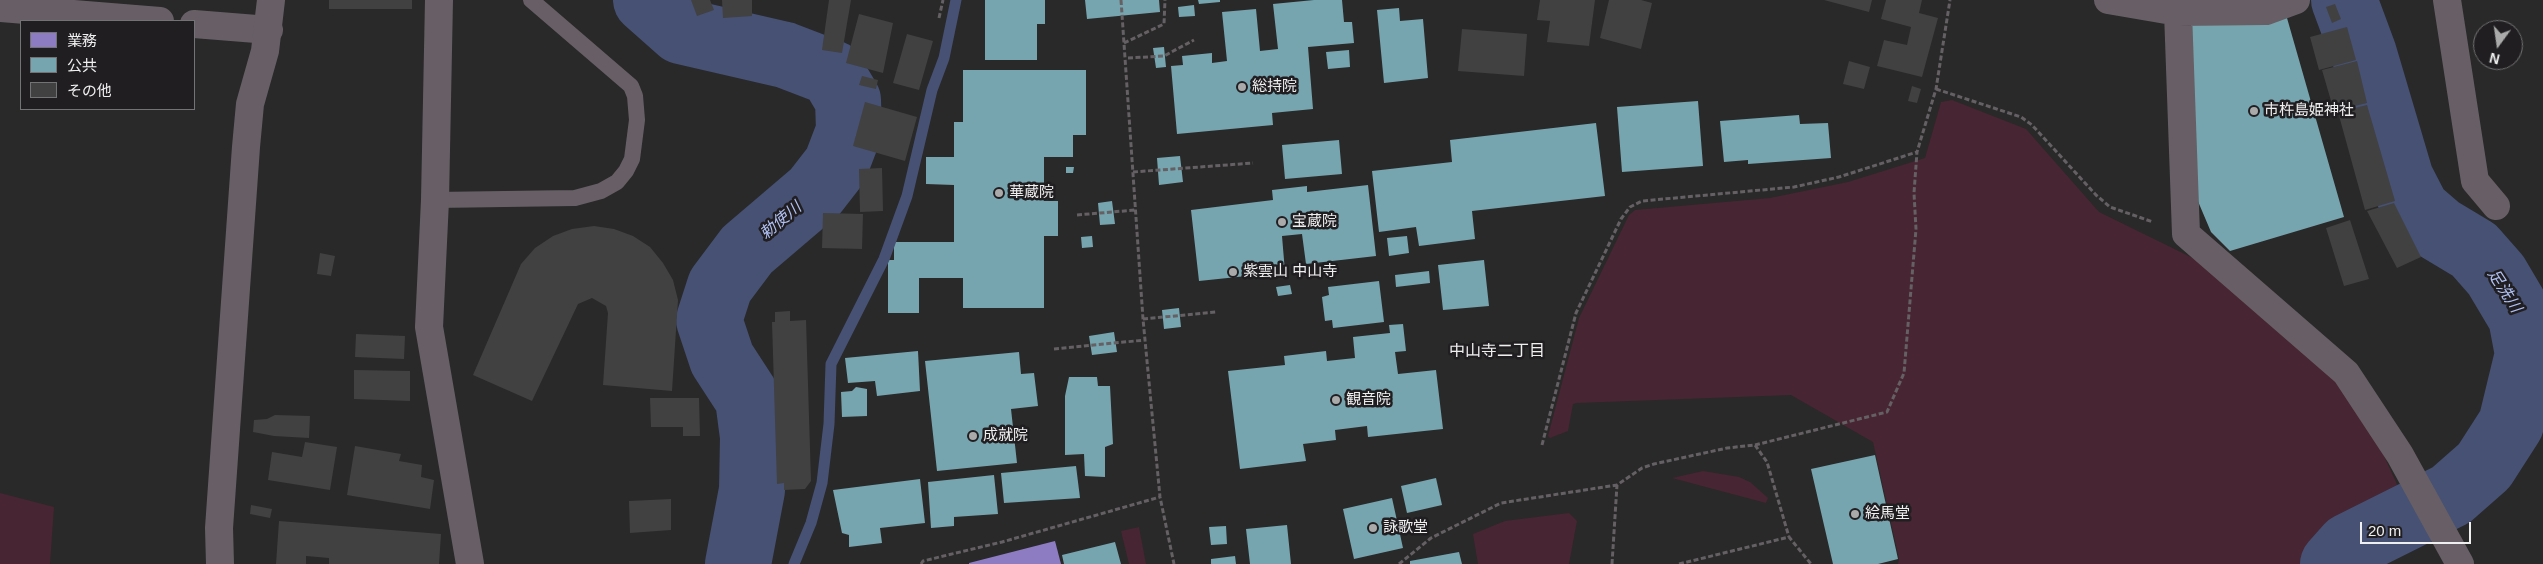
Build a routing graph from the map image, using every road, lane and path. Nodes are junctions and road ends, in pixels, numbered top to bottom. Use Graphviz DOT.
graph roads {
  1 [pos="271,0"];
  2 [pos="439,0"];
  3 [pos="530,0"];
  4 [pos="943,0"];
  5 [pos="1120,0"];
  6 [pos="1165,0"];
  7 [pos="1950,0"];
  8 [pos="2108,0"];
  9 [pos="2296,0"];
  10 [pos="2447,0"];
  11 [pos="0,8"];
  12 [pos="2178,12"];
  13 [pos="939,18"];
  14 [pos="148,20"];
  15 [pos="195,24"];
  16 [pos="268,30"];
  17 [pos="1194,40"];
  18 [pos="1124,43"];
  19 [pos="1128,58"];
  20 [pos="1936,89"];
  21 [pos="1917,152"];
  22 [pos="1253,163"];
  23 [pos="1133,172"];
  24 [pos="435,200"];
  25 [pos="2496,206"];
  26 [pos="1136,210"];
  27 [pos="1077,215"];
  28 [pos="2186,234"];
  29 [pos="1216,312"];
  30 [pos="1143,319"];
  31 [pos="1145,340"];
  32 [pos="1054,349"];
  33 [pos="1542,444"];
  34 [pos="1755,445"];
  35 [pos="1617,485"];
  36 [pos="1160,497"];
  37 [pos="1789,536"];
  38 [pos="220,564"];
  39 [pos="470,564"];
  40 [pos="921,564"];
  41 [pos="1174,564"];
  42 [pos="1399,564"];
  43 [pos="1612,564"];
  44 [pos="1679,564"];
  45 [pos="1811,564"];
  46 [pos="2460,564"];
  1 -- 16 [label="street"];
  2 -- 24 [label="street"];
  3 -- 24 [label="lane"];
  4 -- 13 [label="path"];
  5 -- 18 [label="path"];
  6 -- 18 [label="path"];
  7 -- 20 [label="path"];
  8 -- 12 [label="street"];
  9 -- 12 [label="street"];
  10 -- 25 [label="street"];
  11 -- 14 [label="street"];
  12 -- 28 [label="street"];
  15 -- 16 [label="street"];
  16 -- 38 [label="street"];
  17 -- 19 [label="path"];
  18 -- 23 [label="path"];
  20 -- 21 [label="path"];
  20 -- 28 [label="path"];
  21 -- 33 [label="path"];
  21 -- 34 [label="path"];
  22 -- 23 [label="path"];
  23 -- 26 [label="path"];
  24 -- 39 [label="street"];
  26 -- 27 [label="path"];
  26 -- 30 [label="path"];
  28 -- 46 [label="street"];
  29 -- 30 [label="path"];
  30 -- 31 [label="path"];
  31 -- 32 [label="path"];
  31 -- 36 [label="path"];
  34 -- 35 [label="path"];
  34 -- 37 [label="path"];
  35 -- 42 [label="path"];
  35 -- 43 [label="path"];
  36 -- 40 [label="path"];
  36 -- 41 [label="path"];
  37 -- 44 [label="path"];
  37 -- 45 [label="path"];
}
